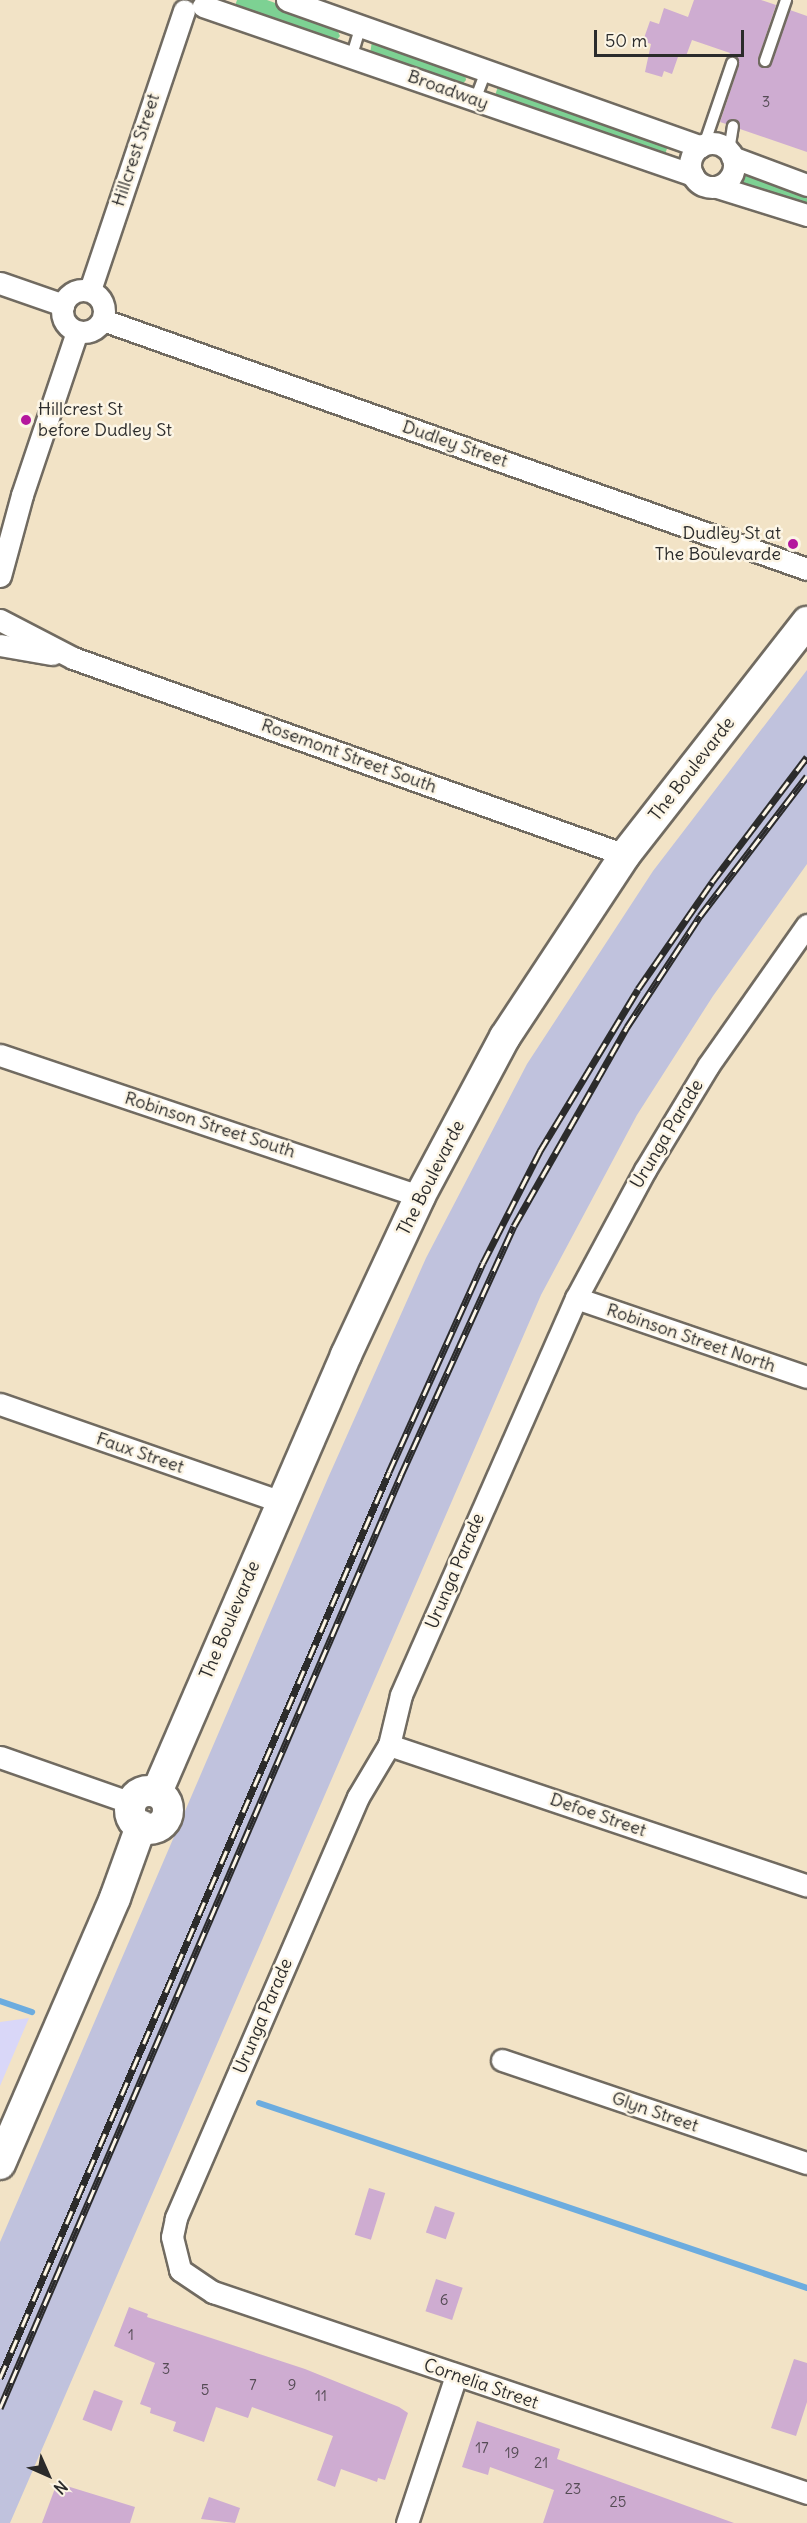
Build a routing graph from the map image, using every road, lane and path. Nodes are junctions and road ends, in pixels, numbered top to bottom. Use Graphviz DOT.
graph roads {
  1 [pos="287,0"];
  2 [pos="786,0"];
  3 [pos="192,4"];
  4 [pos="360,28"];
  5 [pos="352,55"];
  6 [pos="765,61"];
  7 [pos="732,63"];
  8 [pos="486,72"];
  9 [pos="475,100"];
  10 [pos="733,126"];
  11 [pos="703,146"];
  12 [pos="731,154"];
  13 [pos="693,175"];
  14 [pos="807,184"];
  15 [pos="717,187"];
  16 [pos="807,215"];
  17 [pos="0,283"];
  18 [pos="90,291"];
  19 [pos="63,305"];
  20 [pos="103,320"];
  21 [pos="77,332"];
  22 [pos="22,495"];
  23 [pos="0,542"];
  24 [pos="807,569"];
  25 [pos="0,576"];
  26 [pos="0,620"];
  27 [pos="807,622"];
  28 [pos="0,645"];
  29 [pos="73,658"];
  30 [pos="625,855"];
  31 [pos="807,925"];
  32 [pos="800,949"];
  33 [pos="0,1055"];
  34 [pos="420,1196"];
  35 [pos="576,1298"];
  36 [pos="807,1377"];
  37 [pos="0,1404"];
  38 [pos="281,1502"];
  39 [pos="389,1745"];
  40 [pos="0,1756"];
  41 [pos="143,1807"];
  42 [pos="807,1886"];
  43 [pos="502,2060"];
  44 [pos="807,2163"];
  45 [pos="0,2164"];
  46 [pos="173,2250"];
  47 [pos="456,2376"];
  48 [pos="807,2493"];
  49 [pos="407,2523"];
  1 -- 4 [label="street, Broadway"];
  2 -- 6 [label="lane"];
  3 -- 5 [label="street, Broadway"];
  3 -- 18 [label="street, Hillcrest Street"];
  4 -- 5 [label="lane"];
  4 -- 8 [label="street, Broadway"];
  5 -- 9 [label="street, Broadway"];
  7 -- 11 [label="lane"];
  8 -- 9 [label="lane"];
  8 -- 11 [label="street, Broadway"];
  9 -- 13 [label="street, Broadway"];
  10 -- 12 [label="lane"];
  11 -- 12 [label="street"];
  11 -- 13 [label="street"];
  12 -- 14 [label="street"];
  12 -- 15 [label="street"];
  13 -- 15 [label="street"];
  15 -- 16 [label="street"];
  17 -- 19 [label="street"];
  18 -- 19 [label="street"];
  18 -- 20 [label="street"];
  19 -- 21 [label="street"];
  20 -- 21 [label="street"];
  20 -- 24 [label="street, Dudley Street"];
  21 -- 22 [label="street"];
  22 -- 23 [label="street"];
  22 -- 25 [label="street"];
  26 -- 29 [label="street, Rosemont Street South"];
  27 -- 30 [label="street, The Boulevarde"];
  28 -- 29 [label="street, Rosemont Street South"];
  29 -- 30 [label="street, Rosemont Street South"];
  30 -- 34 [label="street, The Boulevarde"];
  31 -- 32 [label="street, Urunga Parade"];
  32 -- 35 [label="street, Urunga Parade"];
  33 -- 34 [label="street, Robinson Street South"];
  34 -- 38 [label="street, The Boulevarde"];
  35 -- 36 [label="street, Robinson Street North"];
  35 -- 39 [label="street, Urunga Parade"];
  37 -- 38 [label="street, Faux Street"];
  38 -- 41 [label="street, The Boulevarde"];
  39 -- 42 [label="street, Defoe Street"];
  39 -- 46 [label="street, Urunga Parade"];
  40 -- 41 [label="street"];
  41 -- 45 [label="street, The Boulevarde"];
  43 -- 44 [label="street, Glyn Street"];
  46 -- 47 [label="street, Cornelia Street"];
  47 -- 48 [label="street, Cornelia Street"];
  47 -- 49 [label="street"];
}
